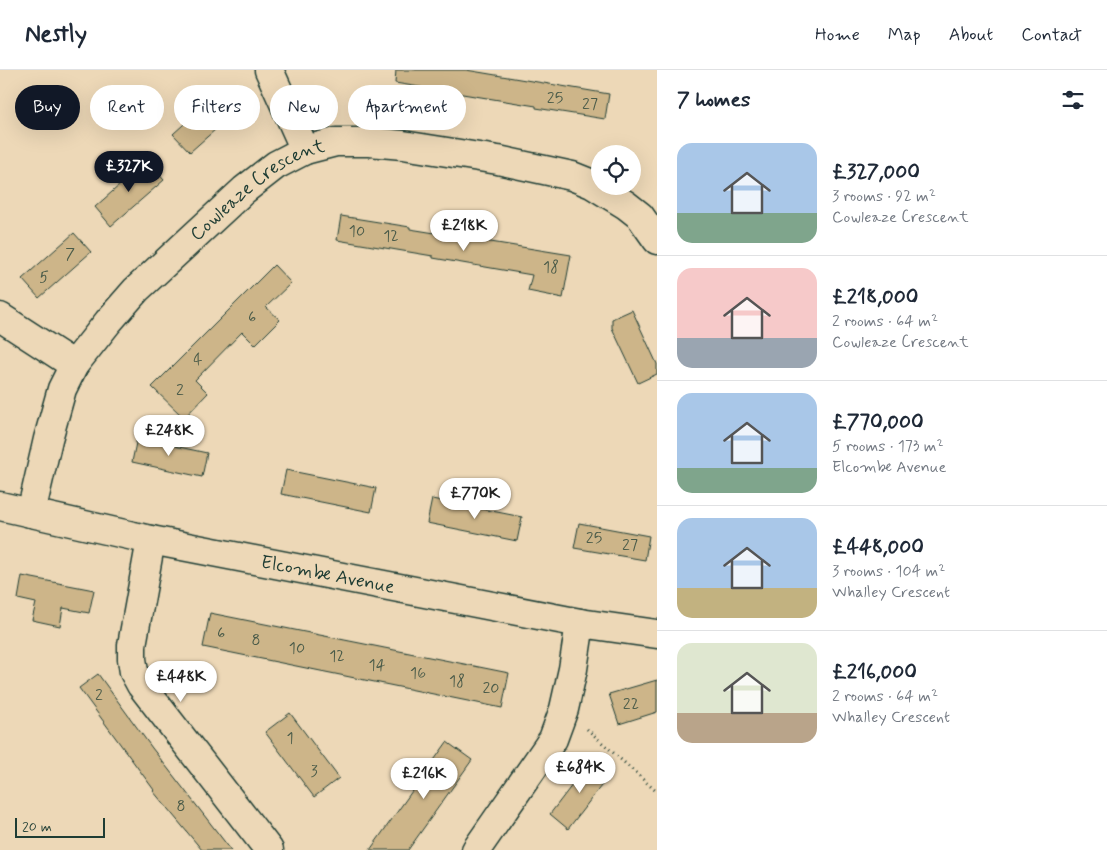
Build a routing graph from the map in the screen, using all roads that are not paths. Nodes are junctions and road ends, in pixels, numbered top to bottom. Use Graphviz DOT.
graph roads {
  1 [pos="269,70"];
  2 [pos="305,150"];
  3 [pos="657,240"];
  4 [pos="0,317"];
  5 [pos="74,365"];
  6 [pos="0,506"];
  7 [pos="31,513"];
  8 [pos="151,540"];
  9 [pos="580,622"];
  10 [pos="657,634"];
  11 [pos="269,850"];
  12 [pos="476,850"];
  1 -- 2 [label="street"];
  2 -- 3 [label="street, Cowleaze Crescent"];
  2 -- 5 [label="street, Cowleaze Crescent"];
  4 -- 5 [label="street"];
  5 -- 7 [label="street, Cowleaze Crescent"];
  6 -- 7 [label="street, Elcombe Avenue"];
  7 -- 8 [label="street, Elcombe Avenue"];
  8 -- 9 [label="street, Elcombe Avenue"];
  8 -- 11 [label="street"];
  9 -- 10 [label="street, Elcombe Avenue"];
  9 -- 12 [label="street"];
}
